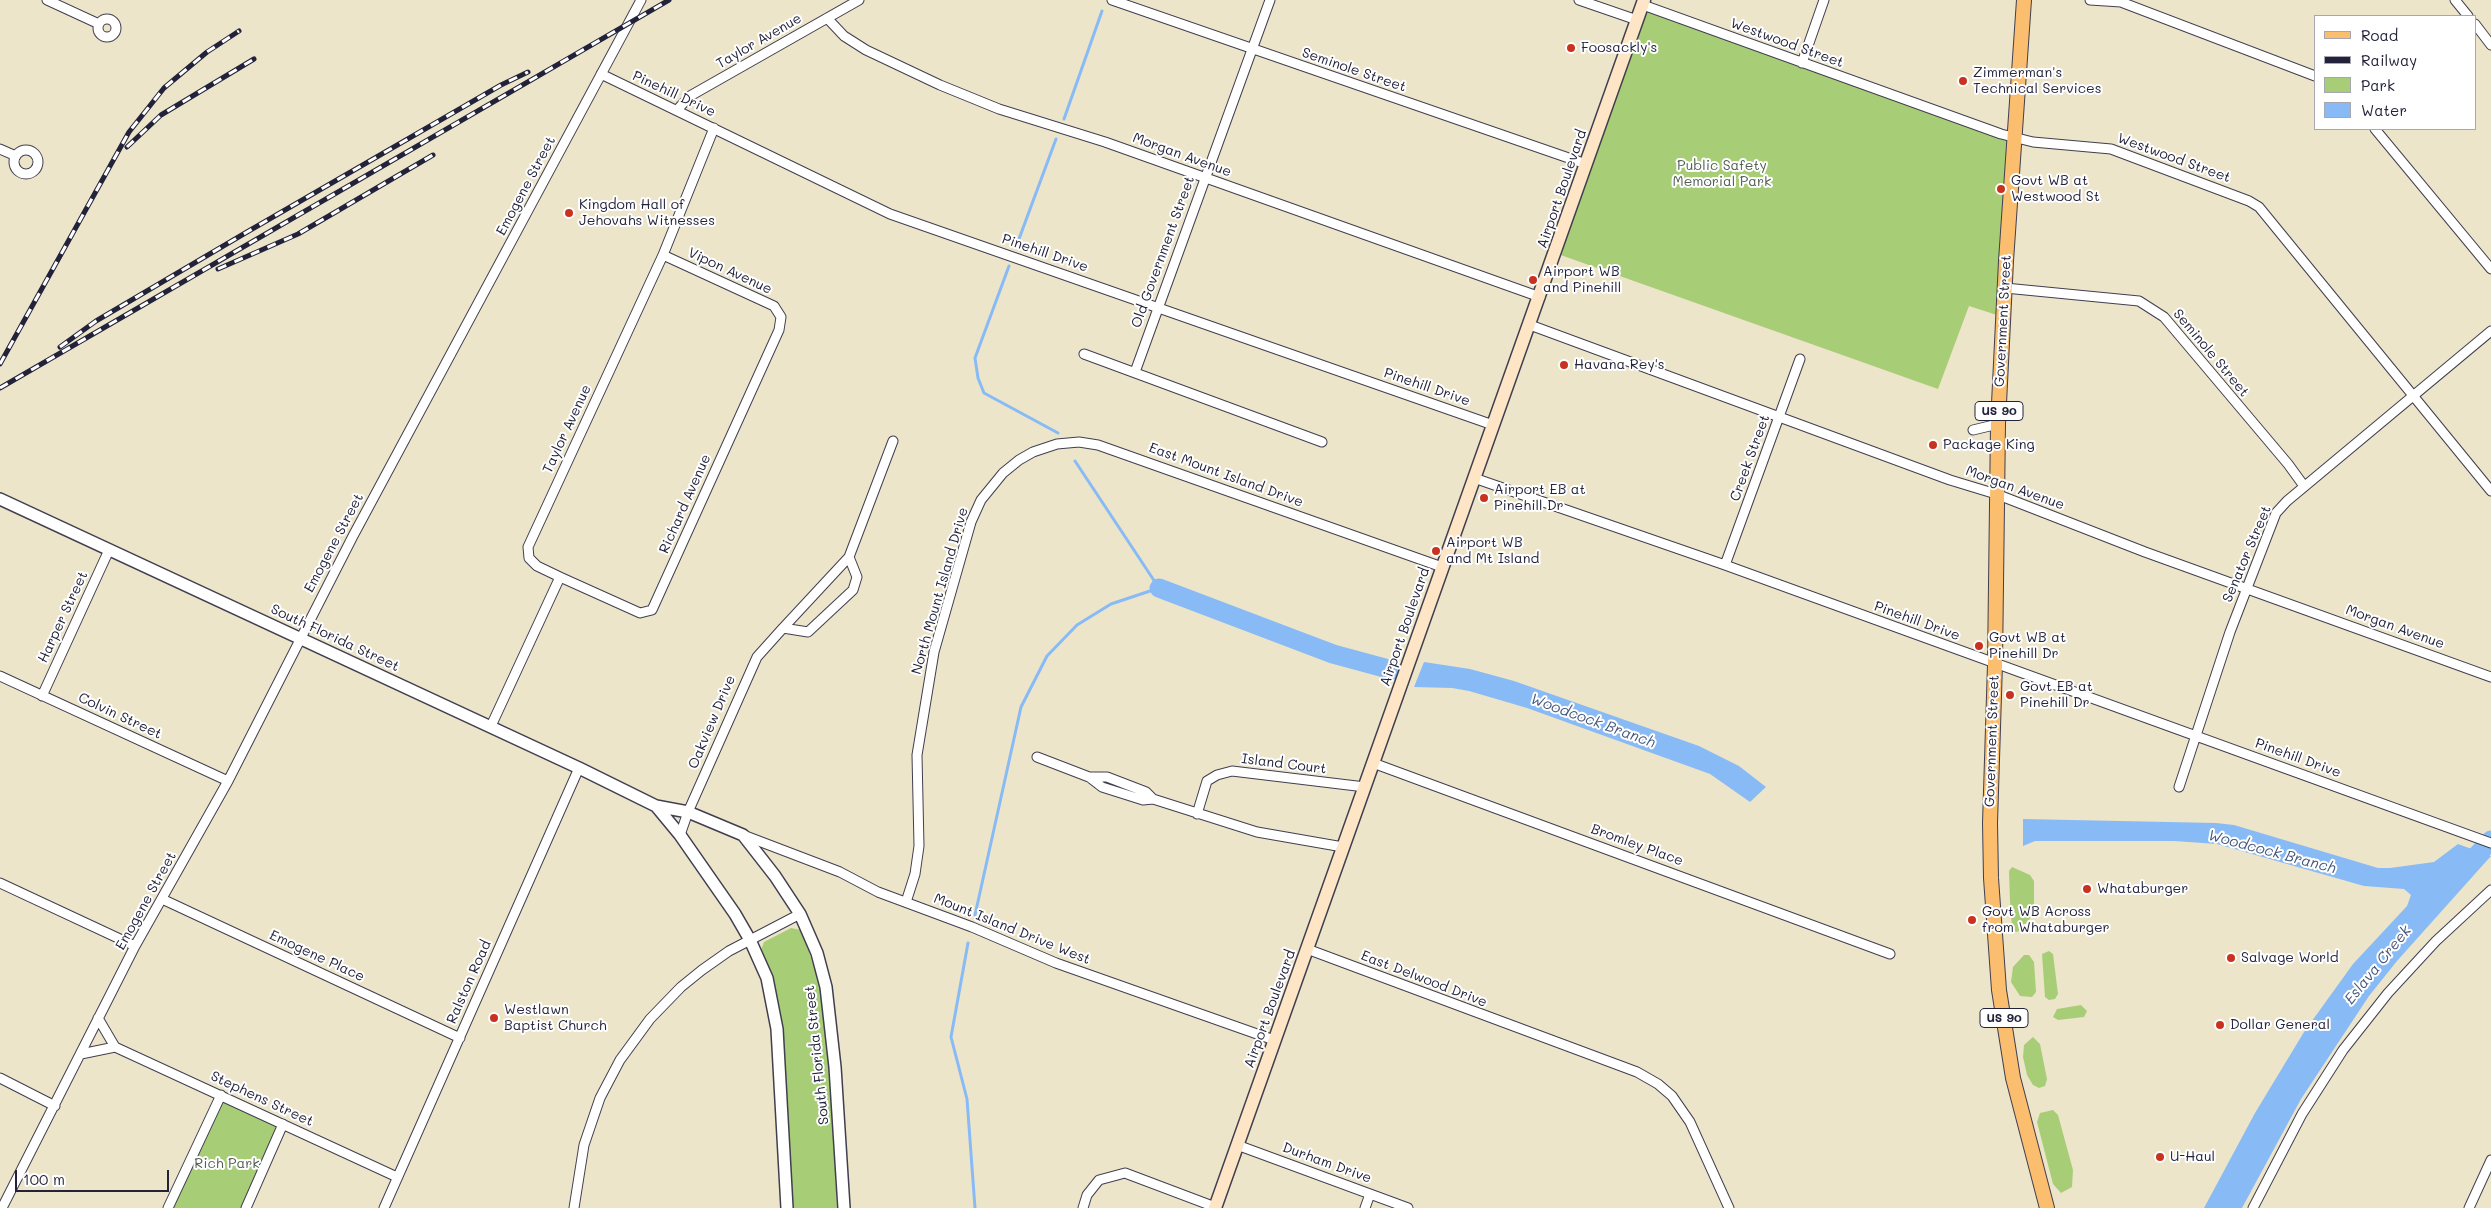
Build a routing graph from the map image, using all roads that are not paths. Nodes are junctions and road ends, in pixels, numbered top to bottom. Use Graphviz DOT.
graph roads {
  1 [pos="47,0"];
  2 [pos="641,0"];
  3 [pos="859,0"];
  4 [pos="1112,0"];
  5 [pos="1270,0"];
  6 [pos="1579,0"];
  7 [pos="1824,0"];
  8 [pos="2024,0"];
  9 [pos="2090,0"];
  10 [pos="2455,0"];
  11 [pos="1644,3"];
  12 [pos="2467,15"];
  13 [pos="827,18"];
  14 [pos="1637,20"];
  15 [pos="99,24"];
  16 [pos="2476,25"];
  17 [pos="2491,44"];
  18 [pos="1251,50"];
  19 [pos="1802,63"];
  20 [pos="601,74"];
  21 [pos="2314,76"];
  22 [pos="677,110"];
  23 [pos="714,128"];
  24 [pos="2376,130"];
  25 [pos="2015,138"];
  26 [pos="0,149"];
  27 [pos="16,156"];
  28 [pos="1586,164"];
  29 [pos="1204,178"];
  30 [pos="663,255"];
  31 [pos="2491,269"];
  32 [pos="2005,288"];
  33 [pos="1540,297"];
  34 [pos="1157,307"];
  35 [pos="781,317"];
  36 [pos="1530,325"];
  37 [pos="2491,331"];
  38 [pos="1084,354"];
  39 [pos="1800,359"];
  40 [pos="1135,372"];
  41 [pos="2413,396"];
  42 [pos="1779,418"];
  43 [pos="1493,424"];
  44 [pos="1998,424"];
  45 [pos="1973,430"];
  46 [pos="893,441"];
  47 [pos="1322,442"];
  48 [pos="1003,473"];
  49 [pos="1474,478"];
  50 [pos="2304,486"];
  51 [pos="2491,491"];
  52 [pos="1996,494"];
  53 [pos="0,499"];
  54 [pos="109,550"];
  55 [pos="849,557"];
  56 [pos="1725,565"];
  57 [pos="1442,567"];
  58 [pos="560,578"];
  59 [pos="2247,588"];
  60 [pos="783,628"];
  61 [pos="300,638"];
  62 [pos="1995,664"];
  63 [pos="0,676"];
  64 [pos="2491,677"];
  65 [pos="42,696"];
  66 [pos="491,726"];
  67 [pos="2196,735"];
  68 [pos="1038,758"];
  69 [pos="1373,763"];
  70 [pos="579,768"];
  71 [pos="228,781"];
  72 [pos="1365,787"];
  73 [pos="2179,787"];
  74 [pos="656,806"];
  75 [pos="688,812"];
  76 [pos="1197,814"];
  77 [pos="743,835"];
  78 [pos="680,836"];
  79 [pos="2491,842"];
  80 [pos="1343,847"];
  81 [pos="0,883"];
  82 [pos="2491,890"];
  83 [pos="162,899"];
  84 [pos="906,902"];
  85 [pos="800,914"];
  86 [pos="750,940"];
  87 [pos="135,946"];
  88 [pos="1307,950"];
  89 [pos="1890,954"];
  90 [pos="98,1018"];
  91 [pos="460,1038"];
  92 [pos="1274,1040"];
  93 [pos="116,1047"];
  94 [pos="81,1054"];
  95 [pos="0,1078"];
  96 [pos="221,1095"];
  97 [pos="55,1106"];
  98 [pos="283,1124"];
  99 [pos="1237,1145"];
  100 [pos="2491,1160"];
  101 [pos="397,1177"];
  102 [pos="1370,1194"];
  103 [pos="1215,1207"];
  104 [pos="2,1208"];
  105 [pos="168,1208"];
  106 [pos="246,1208"];
  107 [pos="384,1208"];
  108 [pos="574,1208"];
  109 [pos="787,1208"];
  110 [pos="844,1208"];
  111 [pos="1083,1208"];
  112 [pos="1365,1208"];
  113 [pos="1408,1208"];
  114 [pos="1729,1208"];
  115 [pos="2047,1208"];
  116 [pos="2253,1208"];
  117 [pos="2470,1208"];
  1 -- 15 [label="street"];
  2 -- 20 [label="street, Emogene Street"];
  3 -- 13 [label="street, Taylor Avenue"];
  4 -- 18 [label="street, Seminole Street"];
  5 -- 18 [label="street, Old Government Street"];
  6 -- 14 [label="street"];
  7 -- 19 [label="street"];
  8 -- 25 [label="main road, Government Street / US 90"];
  9 -- 21 [label="street"];
  10 -- 12 [label="street"];
  11 -- 14 [label="main road, Airport Boulevard"];
  11 -- 19 [label="street, Westwood Street"];
  13 -- 22 [label="street, Taylor Avenue"];
  13 -- 29 [label="street, Morgan Avenue"];
  14 -- 28 [label="main road, Airport Boulevard"];
  16 -- 17 [label="street"];
  18 -- 28 [label="street, Seminole Street"];
  18 -- 29 [label="street, Old Government Street"];
  19 -- 25 [label="street, Westwood Street"];
  20 -- 22 [label="street, Pinehill Drive"];
  20 -- 61 [label="street, Emogene Street"];
  22 -- 23 [label="street, Pinehill Drive"];
  23 -- 30 [label="street, Taylor Avenue"];
  23 -- 34 [label="street, Pinehill Drive"];
  24 -- 31 [label="street"];
  25 -- 32 [label="main road, Government Street / US 90"];
  25 -- 41 [label="street, Westwood Street"];
  26 -- 27 [label="street"];
  28 -- 33 [label="main road, Airport Boulevard"];
  29 -- 33 [label="street, Morgan Avenue"];
  29 -- 34 [label="street, Old Government Street"];
  30 -- 35 [label="street, Vipon Avenue"];
  30 -- 58 [label="street, Taylor Avenue"];
  32 -- 44 [label="main road, Government Street / US 90"];
  32 -- 50 [label="street, Seminole Street"];
  33 -- 36 [label="main road, Airport Boulevard"];
  34 -- 40 [label="street, Old Government Street"];
  34 -- 43 [label="street, Pinehill Drive"];
  35 -- 58 [label="street, Richard Avenue"];
  36 -- 42 [label="street, Morgan Avenue"];
  36 -- 43 [label="main road, Airport Boulevard"];
  37 -- 41 [label="street, Senator Street"];
  38 -- 40 [label="street"];
  39 -- 42 [label="street, Creek Street"];
  40 -- 47 [label="street"];
  41 -- 50 [label="street, Senator Street"];
  41 -- 51 [label="street, Westwood Street"];
  42 -- 52 [label="street, Morgan Avenue"];
  42 -- 56 [label="street, Creek Street"];
  43 -- 49 [label="main road, Airport Boulevard"];
  44 -- 45 [label="street"];
  44 -- 52 [label="main road, Government Street / US 90"];
  46 -- 55 [label="street, Oakview Drive"];
  48 -- 57 [label="street, East Mount Island Drive"];
  48 -- 84 [label="street, North Mount Island Drive"];
  49 -- 56 [label="street, Pinehill Drive"];
  49 -- 57 [label="main road, Airport Boulevard"];
  50 -- 59 [label="street, Senator Street"];
  52 -- 59 [label="street, Morgan Avenue"];
  52 -- 62 [label="main road, Government Street / US 90"];
  53 -- 54 [label="street, South Florida Street"];
  54 -- 61 [label="street, South Florida Street"];
  54 -- 65 [label="street, Harper Street"];
  55 -- 60 [label="street, Oakview Drive"];
  55 -- 60 [label="street"];
  56 -- 62 [label="street, Pinehill Drive"];
  57 -- 69 [label="main road, Airport Boulevard"];
  58 -- 66 [label="street"];
  59 -- 64 [label="street, Morgan Avenue"];
  59 -- 67 [label="street, Senator Street"];
  60 -- 75 [label="street, Oakview Drive"];
  61 -- 66 [label="street, South Florida Street"];
  61 -- 71 [label="street, Emogene Street"];
  62 -- 67 [label="street, Pinehill Drive"];
  62 -- 115 [label="main road, Government Street / US 90"];
  63 -- 65 [label="street, Colvin Street"];
  65 -- 71 [label="street, Colvin Street"];
  66 -- 70 [label="street, South Florida Street"];
  67 -- 73 [label="street, Senator Street"];
  67 -- 79 [label="street, Pinehill Drive"];
  68 -- 76 [label="street"];
  69 -- 72 [label="main road, Airport Boulevard"];
  69 -- 89 [label="street, Bromley Place"];
  70 -- 74 [label="street, South Florida Street"];
  70 -- 91 [label="street, Ralston Road"];
  71 -- 83 [label="street, Emogene Street"];
  72 -- 76 [label="street, Island Court"];
  72 -- 80 [label="main road, Airport Boulevard"];
  74 -- 75 [label="street, South Florida Street"];
  74 -- 78 [label="street, South Florida Street"];
  75 -- 77 [label="street, South Florida Street"];
  75 -- 78 [label="street, Oakview Drive"];
  76 -- 80 [label="street"];
  77 -- 84 [label="street, Mount Island Drive West"];
  77 -- 85 [label="street, South Florida Street"];
  78 -- 86 [label="street, South Florida Street"];
  80 -- 88 [label="main road, Airport Boulevard"];
  81 -- 87 [label="street"];
  82 -- 116 [label="street"];
  83 -- 87 [label="street, Emogene Street"];
  83 -- 91 [label="street, Emogene Place"];
  84 -- 92 [label="street, Mount Island Drive West"];
  85 -- 86 [label="street"];
  85 -- 110 [label="street, South Florida Street"];
  86 -- 108 [label="street"];
  86 -- 109 [label="street, South Florida Street"];
  87 -- 90 [label="street, Emogene Street"];
  88 -- 92 [label="main road, Airport Boulevard"];
  88 -- 114 [label="street, East Delwood Drive"];
  90 -- 93 [label="street"];
  90 -- 94 [label="street, Emogene Street"];
  91 -- 101 [label="street, Ralston Road"];
  92 -- 99 [label="main road, Airport Boulevard"];
  93 -- 94 [label="street"];
  93 -- 96 [label="street, Stephens Street"];
  94 -- 97 [label="street, Emogene Street"];
  95 -- 97 [label="street"];
  96 -- 98 [label="street, Stephens Street"];
  96 -- 105 [label="street"];
  97 -- 104 [label="street, Emogene Street"];
  98 -- 101 [label="street, Stephens Street"];
  98 -- 106 [label="street"];
  99 -- 102 [label="street, Durham Drive"];
  99 -- 103 [label="main road, Airport Boulevard"];
  100 -- 117 [label="street"];
  101 -- 107 [label="street, Ralston Road"];
  102 -- 112 [label="street"];
  102 -- 113 [label="street, Durham Drive"];
  103 -- 111 [label="street"];
}
